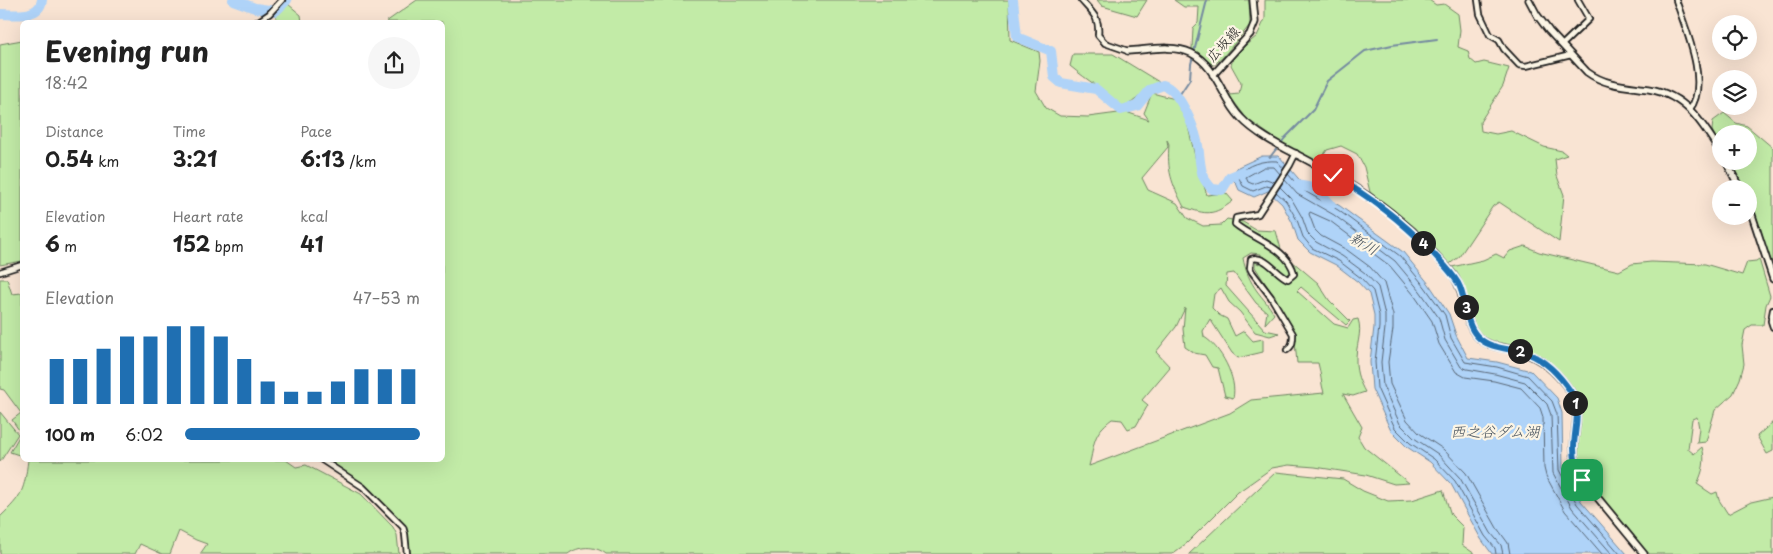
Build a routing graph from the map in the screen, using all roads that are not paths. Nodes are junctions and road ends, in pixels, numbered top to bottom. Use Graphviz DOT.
graph roads {
  1 [pos="282,0"];
  2 [pos="1081,0"];
  3 [pos="1253,0"];
  4 [pos="1478,0"];
  5 [pos="1529,0"];
  6 [pos="1578,0"];
  7 [pos="1676,0"];
  8 [pos="260,20"];
  9 [pos="1562,45"];
  10 [pos="1128,51"];
  11 [pos="1571,55"];
  12 [pos="1213,75"];
  13 [pos="1690,109"];
  14 [pos="1712,138"];
  15 [pos="1296,153"];
  16 [pos="1755,225"];
  17 [pos="20,266"];
  18 [pos="0,272"];
  19 [pos="1773,279"];
  20 [pos="1773,310"];
  21 [pos="1773,327"];
  22 [pos="1287,350"];
  23 [pos="325,462"];
  24 [pos="407,554"];
  25 [pos="1644,554"];
  1 -- 8 [label="street"];
  2 -- 10 [label="street"];
  3 -- 12 [label="street, 広坂線"];
  4 -- 11 [label="street"];
  5 -- 9 [label="street"];
  6 -- 9 [label="street"];
  7 -- 13 [label="street"];
  9 -- 11 [label="street"];
  10 -- 12 [label="street"];
  11 -- 13 [label="street"];
  12 -- 15 [label="street"];
  13 -- 14 [label="street"];
  15 -- 22 [label="street"];
  15 -- 25 [label="street"];
  16 -- 19 [label="street"];
  17 -- 18 [label="street"];
  20 -- 21 [label="street"];
  23 -- 24 [label="street"];
}
